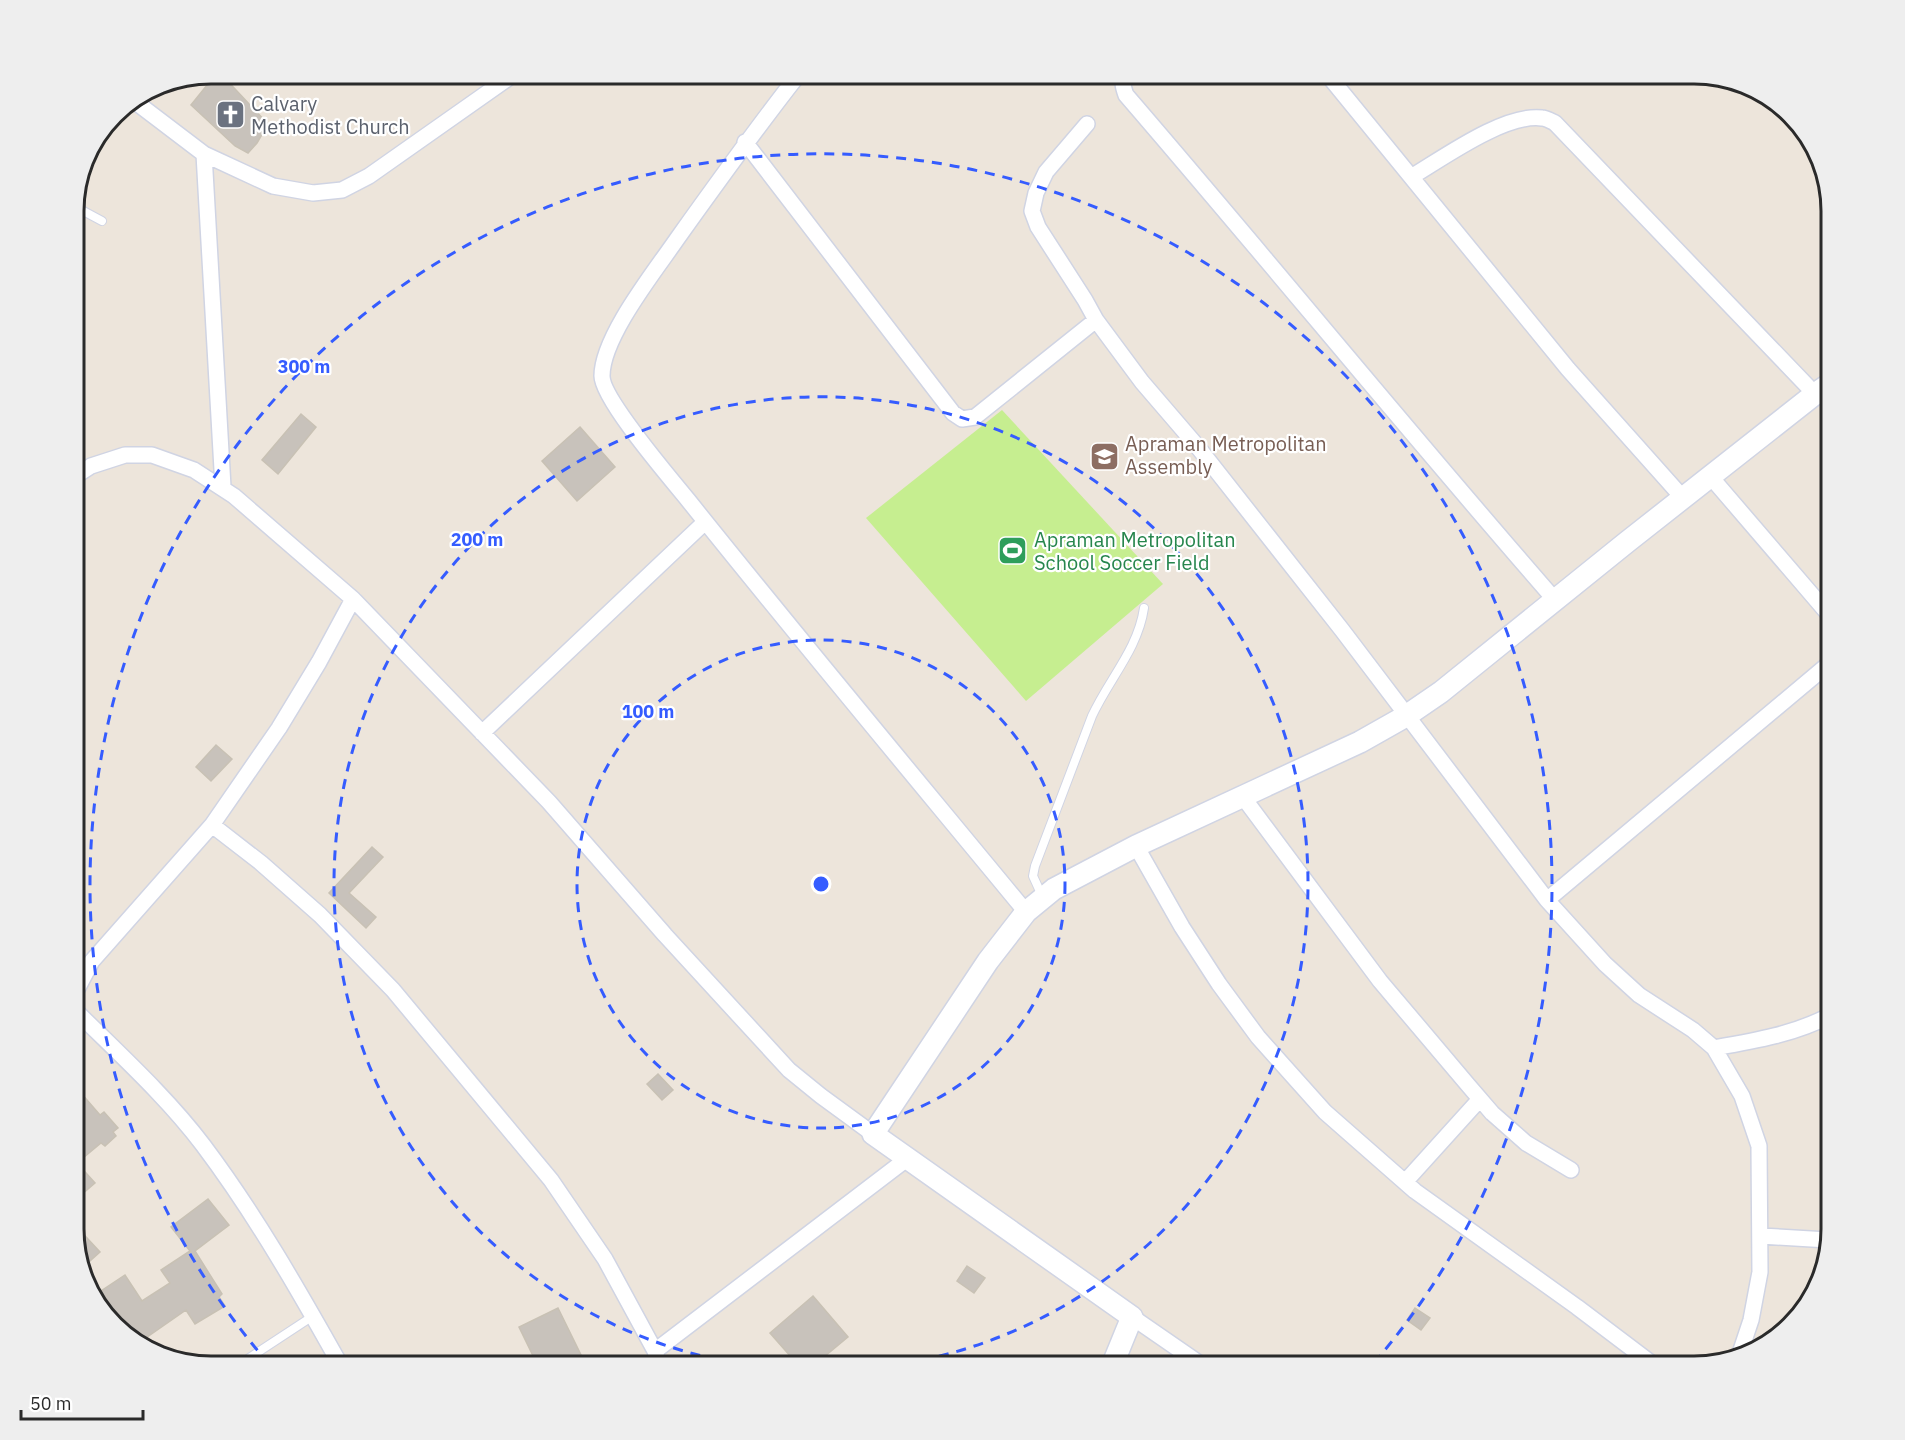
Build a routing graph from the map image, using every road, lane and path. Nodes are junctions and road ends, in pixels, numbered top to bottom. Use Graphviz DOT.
graph roads {
  1 [pos="500,84"];
  2 [pos="791,84"];
  3 [pos="1123,84"];
  4 [pos="1335,84"];
  5 [pos="140,106"];
  6 [pos="1088,124"];
  7 [pos="745,142"];
  8 [pos="204,154"];
  9 [pos="1412,177"];
  10 [pos="84,211"];
  11 [pos="102,221"];
  12 [pos="1096,320"];
  13 [pos="1821,386"];
  14 [pos="1821,390"];
  15 [pos="84,471"];
  16 [pos="1710,476"];
  17 [pos="223,487"];
  18 [pos="1683,498"];
  19 [pos="705,522"];
  20 [pos="353,599"];
  21 [pos="1555,600"];
  22 [pos="1821,604"];
  23 [pos="1144,608"];
  24 [pos="1821,671"];
  25 [pos="1406,716"];
  26 [pos="482,733"];
  27 [pos="1243,797"];
  28 [pos="212,825"];
  29 [pos="1136,846"];
  30 [pos="1042,898"];
  31 [pos="1547,900"];
  32 [pos="1026,912"];
  33 [pos="84,967"];
  34 [pos="84,1019"];
  35 [pos="1821,1020"];
  36 [pos="1714,1048"];
  37 [pos="1480,1099"];
  38 [pos="873,1134"];
  39 [pos="908,1158"];
  40 [pos="1571,1170"];
  41 [pos="1405,1182"];
  42 [pos="1761,1236"];
  43 [pos="1821,1240"];
  44 [pos="313,1316"];
  45 [pos="1132,1317"];
  46 [pos="1742,1346"];
  47 [pos="655,1351"];
  48 [pos="252,1356"];
  49 [pos="335,1356"];
  50 [pos="656,1356"];
  51 [pos="1116,1356"];
  52 [pos="1189,1356"];
  53 [pos="1642,1356"];
  1 -- 8 [label="street"];
  2 -- 7 [label="street"];
  3 -- 21 [label="street"];
  4 -- 9 [label="street"];
  5 -- 8 [label="street"];
  6 -- 12 [label="street"];
  7 -- 12 [label="street"];
  7 -- 19 [label="street"];
  8 -- 17 [label="street"];
  9 -- 13 [label="street"];
  9 -- 18 [label="street"];
  10 -- 11 [label="lane"];
  12 -- 25 [label="street"];
  14 -- 16 [label="street"];
  15 -- 17 [label="street"];
  16 -- 18 [label="street"];
  16 -- 22 [label="street"];
  17 -- 20 [label="street"];
  18 -- 21 [label="street"];
  19 -- 26 [label="street"];
  19 -- 32 [label="street"];
  20 -- 26 [label="street"];
  20 -- 28 [label="street"];
  21 -- 25 [label="street"];
  23 -- 30 [label="lane"];
  24 -- 31 [label="street"];
  25 -- 27 [label="street"];
  25 -- 31 [label="street"];
  26 -- 38 [label="street"];
  27 -- 29 [label="street"];
  27 -- 37 [label="street"];
  28 -- 33 [label="street"];
  28 -- 47 [label="street"];
  29 -- 30 [label="street"];
  29 -- 41 [label="street"];
  30 -- 32 [label="street"];
  31 -- 36 [label="street"];
  32 -- 38 [label="street"];
  34 -- 44 [label="street"];
  35 -- 36 [label="street"];
  36 -- 42 [label="street"];
  37 -- 40 [label="street"];
  37 -- 41 [label="street"];
  38 -- 39 [label="street"];
  39 -- 45 [label="street"];
  39 -- 47 [label="street"];
  41 -- 53 [label="street"];
  42 -- 43 [label="street"];
  42 -- 46 [label="street"];
  44 -- 48 [label="lane"];
  44 -- 49 [label="street"];
  45 -- 51 [label="street"];
  45 -- 52 [label="street"];
  47 -- 50 [label="street"];
}
